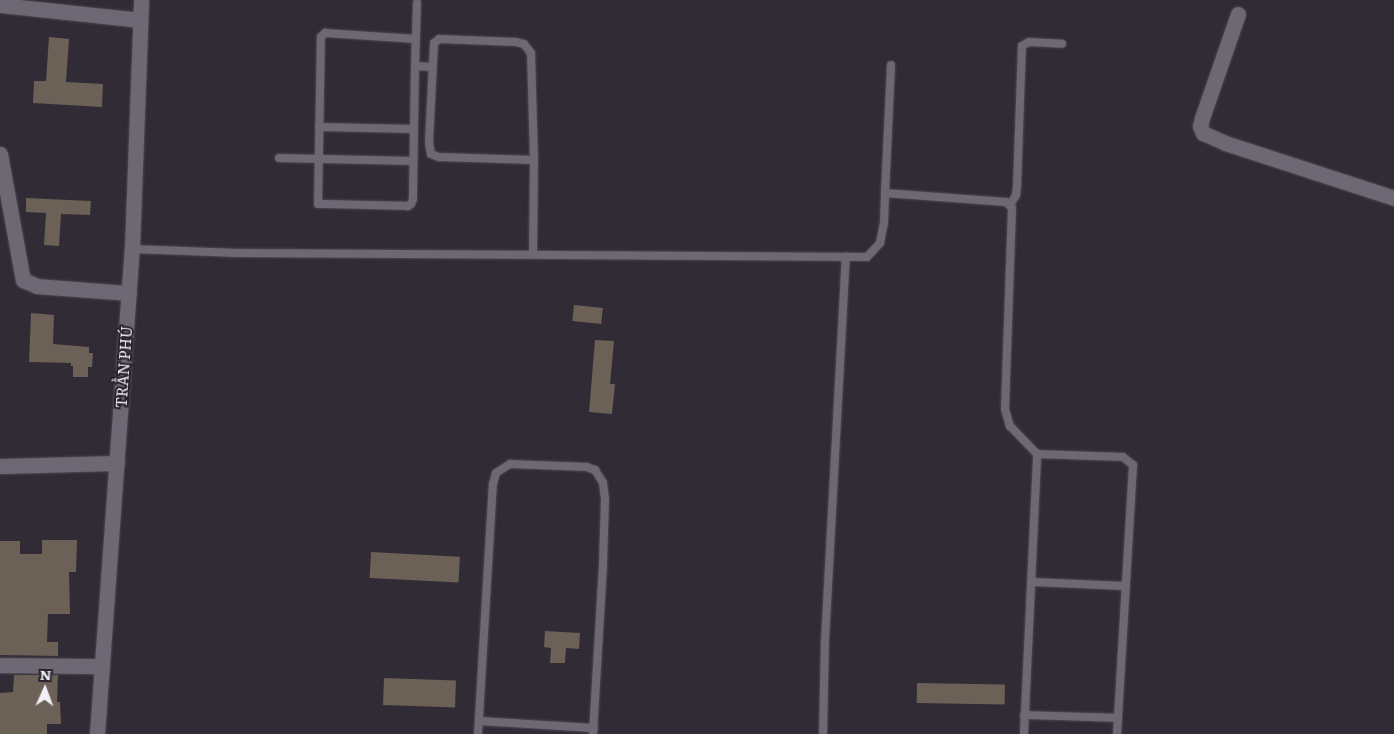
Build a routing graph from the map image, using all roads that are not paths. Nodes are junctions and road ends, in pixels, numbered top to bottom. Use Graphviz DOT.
graph roads {
  1 [pos="140,0"];
  2 [pos="416,4"];
  3 [pos="0,5"];
  4 [pos="1238,14"];
  5 [pos="140,20"];
  6 [pos="416,38"];
  7 [pos="1062,44"];
  8 [pos="891,65"];
  9 [pos="415,66"];
  10 [pos="432,67"];
  11 [pos="414,107"];
  12 [pos="431,107"];
  13 [pos="319,127"];
  14 [pos="414,129"];
  15 [pos="414,147"];
  16 [pos="430,148"];
  17 [pos="0,154"];
  18 [pos="279,158"];
  19 [pos="318,159"];
  20 [pos="534,160"];
  21 [pos="413,161"];
  22 [pos="884,194"];
  23 [pos="1394,198"];
  24 [pos="1010,204"];
  25 [pos="132,249"];
  26 [pos="533,254"];
  27 [pos="846,257"];
  28 [pos="129,292"];
  29 [pos="1037,454"];
  30 [pos="116,463"];
  31 [pos="0,466"];
  32 [pos="1031,582"];
  33 [pos="1126,586"];
  34 [pos="0,665"];
  35 [pos="102,666"];
  36 [pos="1024,715"];
  37 [pos="1118,718"];
  38 [pos="479,722"];
  39 [pos="594,731"];
  40 [pos="97,734"];
  41 [pos="478,734"];
  42 [pos="823,734"];
  43 [pos="1024,734"];
  44 [pos="1117,734"];
  1 -- 5 [label="street, TRẦN PHÚ"];
  2 -- 6 [label="lane"];
  3 -- 5 [label="street"];
  4 -- 23 [label="street"];
  5 -- 25 [label="street, TRẦN PHÚ"];
  6 -- 9 [label="lane"];
  6 -- 13 [label="lane"];
  7 -- 24 [label="lane"];
  8 -- 22 [label="lane"];
  9 -- 10 [label="lane"];
  9 -- 11 [label="lane"];
  10 -- 12 [label="lane"];
  10 -- 20 [label="lane"];
  11 -- 12 [label="lane"];
  11 -- 14 [label="lane"];
  12 -- 16 [label="lane"];
  13 -- 14 [label="lane"];
  13 -- 19 [label="lane"];
  14 -- 15 [label="lane"];
  15 -- 16 [label="lane"];
  15 -- 21 [label="lane"];
  16 -- 20 [label="lane"];
  17 -- 28 [label="street"];
  18 -- 19 [label="lane"];
  19 -- 21 [label="lane"];
  19 -- 21 [label="lane"];
  20 -- 26 [label="lane"];
  22 -- 24 [label="lane"];
  22 -- 27 [label="lane"];
  24 -- 29 [label="lane"];
  25 -- 26 [label="lane"];
  25 -- 28 [label="street, TRẦN PHÚ"];
  26 -- 27 [label="lane"];
  27 -- 42 [label="lane"];
  28 -- 30 [label="street, TRẦN PHÚ"];
  29 -- 32 [label="lane"];
  29 -- 33 [label="lane"];
  30 -- 31 [label="street"];
  30 -- 35 [label="street, TRẦN PHÚ"];
  32 -- 33 [label="lane"];
  32 -- 36 [label="lane"];
  33 -- 37 [label="lane"];
  34 -- 35 [label="street"];
  35 -- 40 [label="street, TRẦN PHÚ"];
  36 -- 37 [label="lane"];
  36 -- 43 [label="lane"];
  37 -- 44 [label="lane"];
  38 -- 39 [label="lane"];
  38 -- 39 [label="lane"];
  38 -- 41 [label="lane"];
}
